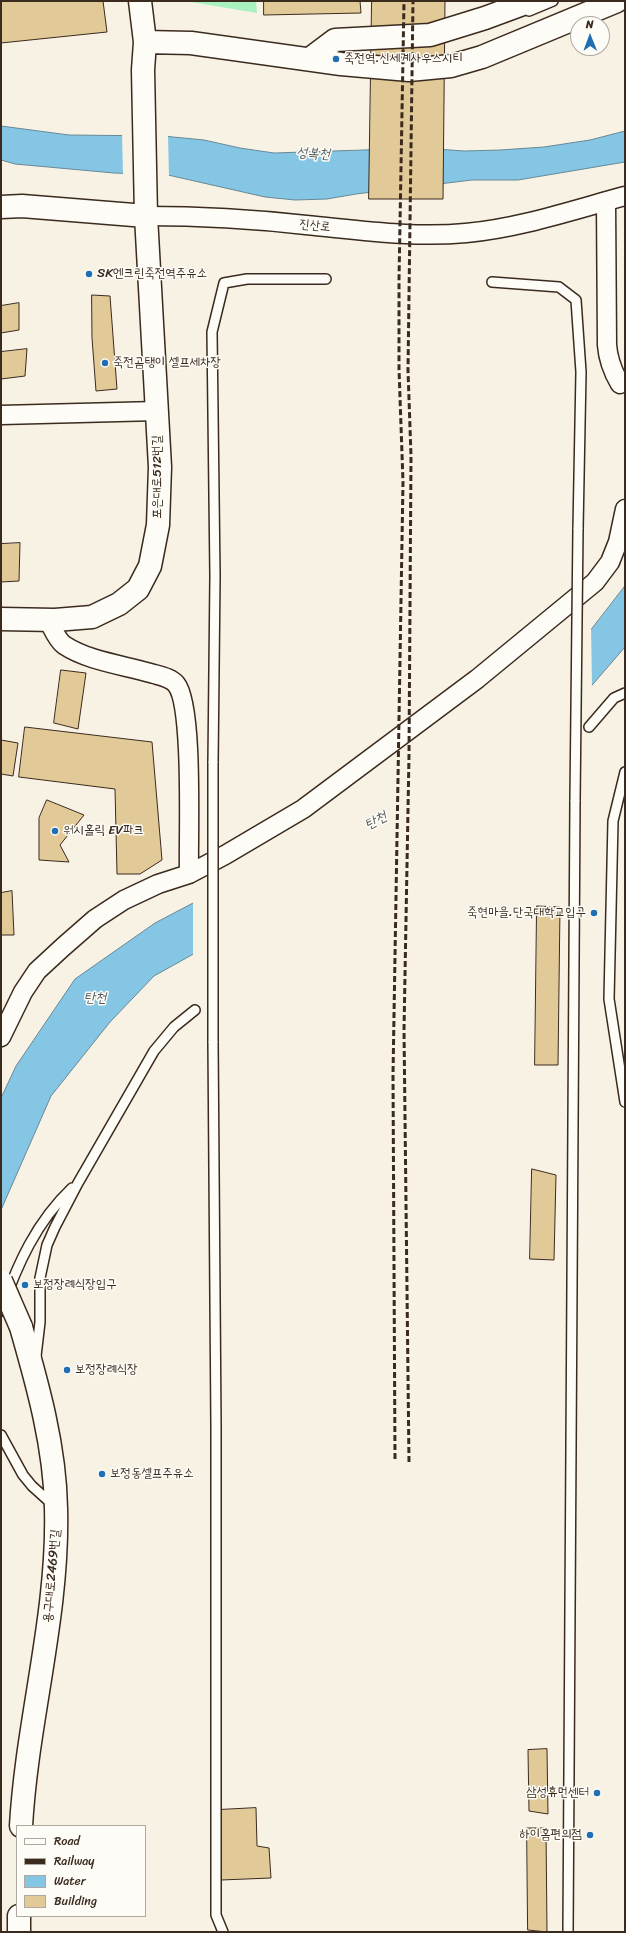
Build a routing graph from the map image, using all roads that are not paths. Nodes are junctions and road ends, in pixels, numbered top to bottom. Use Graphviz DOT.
graph roads {
  1 [pos="140,1"];
  2 [pos="531,1"];
  3 [pos="553,1"];
  4 [pos="618,1"];
  5 [pos="514,18"];
  6 [pos="145,42"];
  7 [pos="310,58"];
  8 [pos="625,196"];
  9 [pos="606,201"];
  10 [pos="1,206"];
  11 [pos="146,216"];
  12 [pos="326,279"];
  13 [pos="492,282"];
  14 [pos="620,384"];
  15 [pos="157,411"];
  16 [pos="1,415"];
  17 [pos="625,509"];
  18 [pos="1,619"];
  19 [pos="48,620"];
  20 [pos="625,693"];
  21 [pos="589,727"];
  22 [pos="625,772"];
  23 [pos="189,874"];
  24 [pos="195,1010"];
  25 [pos="1,1037"];
  26 [pos="625,1102"];
  27 [pos="78,1183"];
  28 [pos="1,1281"];
  29 [pos="1,1311"];
  30 [pos="34,1372"];
  31 [pos="1,1435"];
  32 [pos="56,1508"];
  33 [pos="21,1825"];
  34 [pos="19,1917"];
  35 [pos="19,1932"];
  36 [pos="223,1932"];
  37 [pos="568,1932"];
  1 -- 6 [label="street"];
  2 -- 7 [label="street"];
  3 -- 5 [label="lane"];
  4 -- 7 [label="street"];
  6 -- 7 [label="street"];
  6 -- 11 [label="street, 포은대로512번길"];
  8 -- 9 [label="street, 진산로"];
  9 -- 11 [label="street, 진산로"];
  9 -- 14 [label="street"];
  10 -- 11 [label="street, 진산로"];
  11 -- 15 [label="street, 포은대로512번길"];
  12 -- 36 [label="lane, bridge"];
  13 -- 37 [label="lane, bridge"];
  15 -- 16 [label="street"];
  15 -- 19 [label="street, 포은대로512번길"];
  17 -- 23 [label="street"];
  18 -- 19 [label="street, 포은대로512번길"];
  19 -- 23 [label="street"];
  20 -- 21 [label="lane"];
  22 -- 26 [label="lane"];
  23 -- 25 [label="street"];
  24 -- 27 [label="lane"];
  27 -- 29 [label="lane"];
  27 -- 30 [label="lane"];
  28 -- 30 [label="street, 용구대로2469번길, bridge"];
  30 -- 32 [label="street, 용구대로2469번길"];
  31 -- 32 [label="lane"];
  32 -- 33 [label="street, 용구대로2469번길"];
  34 -- 35 [label="street"];
}
